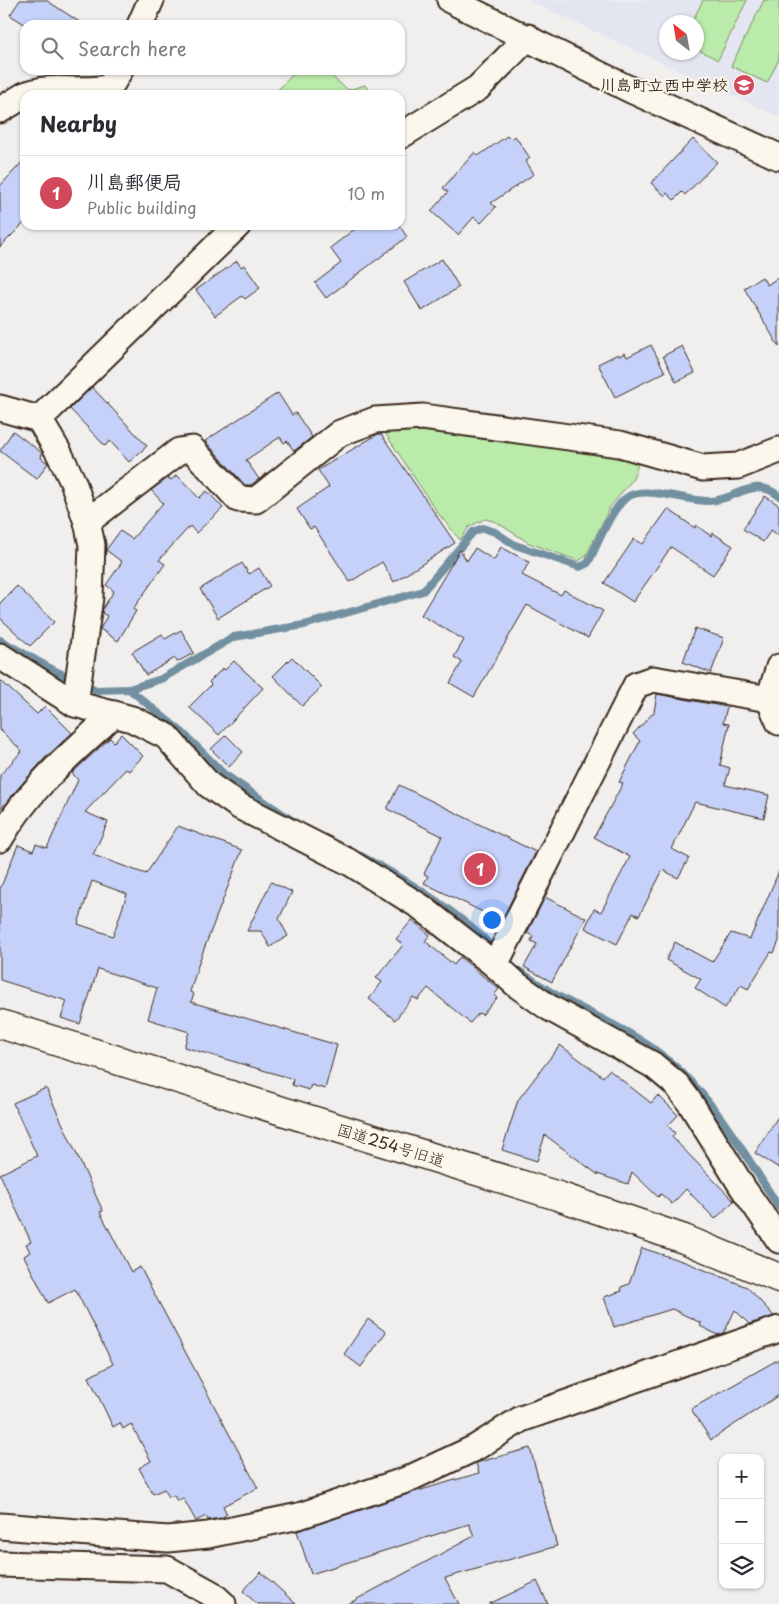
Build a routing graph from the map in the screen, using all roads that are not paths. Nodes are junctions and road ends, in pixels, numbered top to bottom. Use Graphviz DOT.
graph roads {
  1 [pos="152,0"];
  2 [pos="450,0"];
  3 [pos="142,20"];
  4 [pos="528,37"];
  5 [pos="117,75"];
  6 [pos="39,90"];
  7 [pos="98,90"];
  8 [pos="98,90"];
  9 [pos="20,98"];
  10 [pos="0,110"];
  11 [pos="405,133"];
  12 [pos="779,157"];
  13 [pos="233,230"];
  14 [pos="0,408"];
  15 [pos="39,419"];
  16 [pos="779,450"];
  17 [pos="87,522"];
  18 [pos="0,656"];
  19 [pos="779,667"];
  20 [pos="769,699"];
  21 [pos="75,704"];
  22 [pos="114,714"];
  23 [pos="779,722"];
  24 [pos="0,839"];
  25 [pos="496,965"];
  26 [pos="0,1024"];
  27 [pos="779,1240"];
  28 [pos="779,1278"];
  29 [pos="779,1329"];
  30 [pos="0,1526"];
  31 [pos="168,1539"];
  32 [pos="0,1564"];
  33 [pos="167,1570"];
  34 [pos="223,1604"];
  1 -- 3 [label="street"];
  2 -- 4 [label="street"];
  4 -- 11 [label="street"];
  4 -- 12 [label="street"];
  5 -- 8 [label="street"];
  6 -- 7 [label="street"];
  9 -- 10 [label="street"];
  13 -- 15 [label="street"];
  14 -- 15 [label="street"];
  15 -- 17 [label="street"];
  16 -- 17 [label="street"];
  17 -- 21 [label="street"];
  18 -- 21 [label="street"];
  19 -- 20 [label="street"];
  20 -- 23 [label="street"];
  20 -- 25 [label="street"];
  21 -- 22 [label="street"];
  22 -- 24 [label="street"];
  22 -- 25 [label="street"];
  25 -- 27 [label="street"];
  26 -- 28 [label="street, 国道254号旧道"];
  29 -- 31 [label="street"];
  30 -- 31 [label="street"];
  31 -- 33 [label="street"];
  32 -- 33 [label="street"];
  33 -- 34 [label="street"];
}
